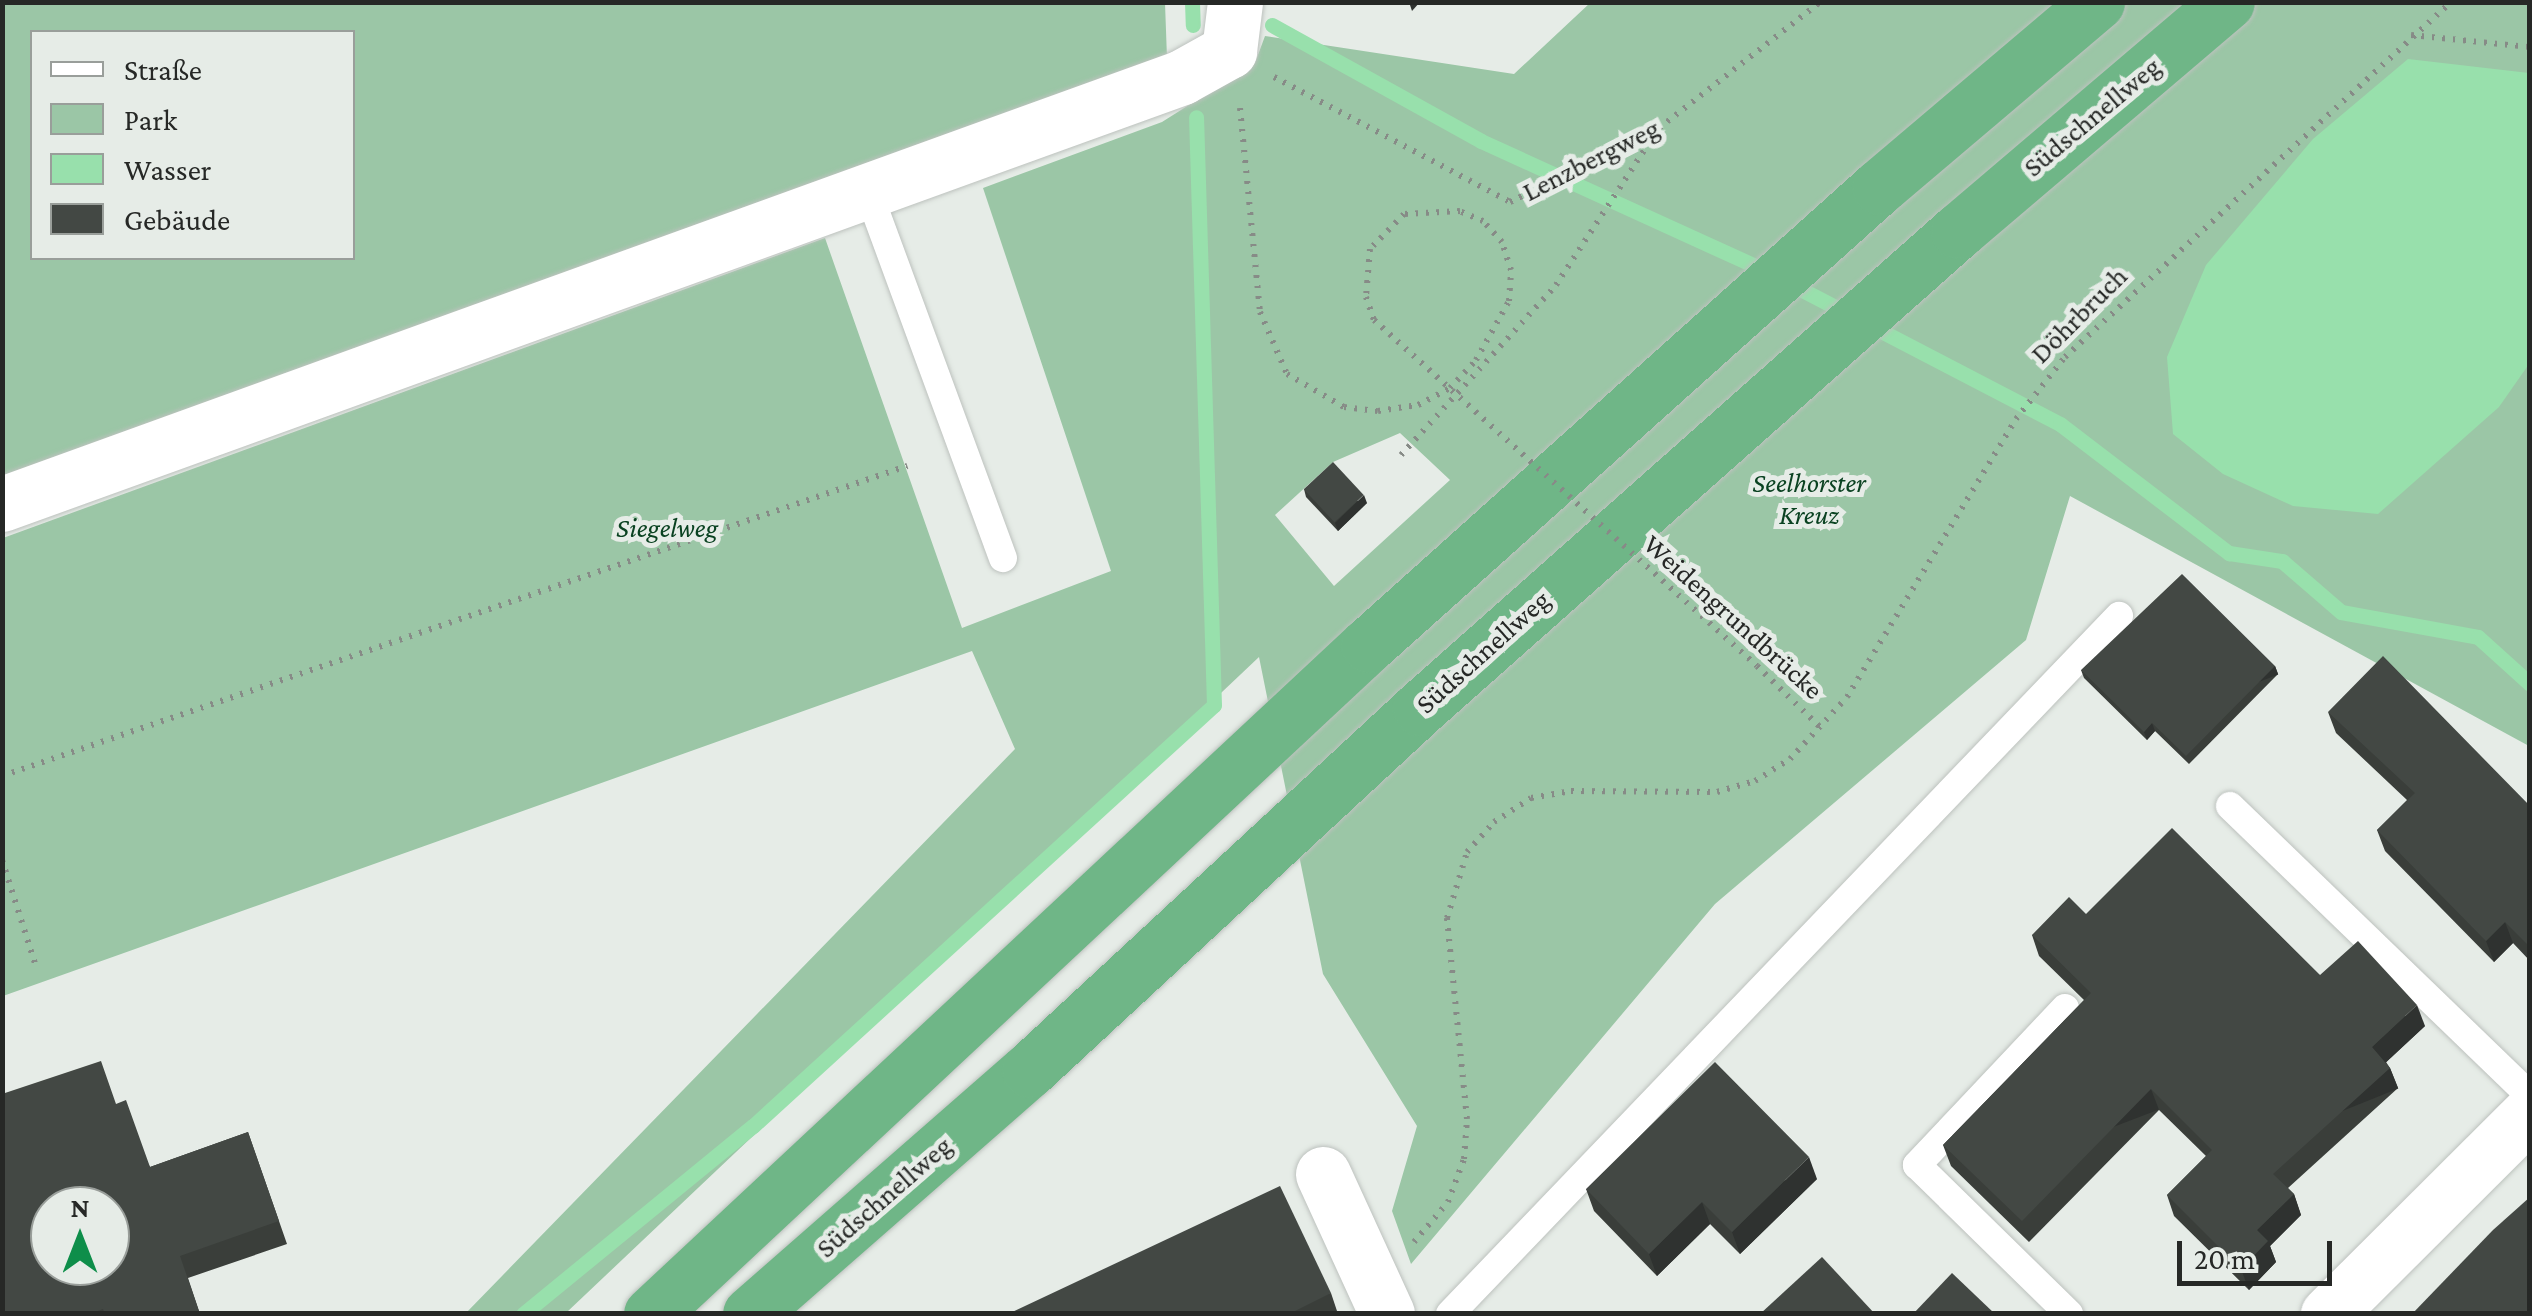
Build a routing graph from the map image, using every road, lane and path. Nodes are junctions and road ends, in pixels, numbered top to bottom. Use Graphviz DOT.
graph roads {
  1 [pos="1820,2"];
  2 [pos="2097,2"];
  3 [pos="2228,2"];
  4 [pos="2450,2"];
  5 [pos="1232,27"];
  6 [pos="2410,35"];
  7 [pos="2530,47"];
  8 [pos="1659,128"];
  9 [pos="868,194"];
  10 [pos="1401,456"];
  11 [pos="907,466"];
  12 [pos="2,504"];
  13 [pos="1004,558"];
  14 [pos="2119,616"];
  15 [pos="1821,728"];
  16 [pos="2,776"];
  17 [pos="2230,806"];
  18 [pos="2,860"];
  19 [pos="37,970"];
  20 [pos="2065,1008"];
  21 [pos="2530,1096"];
  22 [pos="2530,1114"];
  23 [pos="1324,1174"];
  24 [pos="1381,1302"];
  25 [pos="651,1314"];
  26 [pos="750,1314"];
  27 [pos="1450,1314"];
  28 [pos="2069,1314"];
  29 [pos="2328,1314"];
  1 -- 8 [label="path, Lenzbergweg"];
  2 -- 25 [label="highway"];
  3 -- 26 [label="highway, Südschnellweg"];
  4 -- 6 [label="path, Döhrbruch"];
  5 -- 8 [label="path, Lenzbergweg"];
  5 -- 9 [label="street"];
  5 -- 15 [label="path, Weidengrundbrücke, bridge"];
  6 -- 7 [label="path"];
  6 -- 15 [label="path, Döhrbruch"];
  8 -- 10 [label="path"];
  9 -- 12 [label="street"];
  9 -- 13 [label="lane"];
  11 -- 16 [label="path"];
  14 -- 27 [label="lane"];
  15 -- 24 [label="path, Weidengrundbrücke"];
  17 -- 21 [label="lane"];
  18 -- 19 [label="path"];
  20 -- 28 [label="lane"];
  22 -- 29 [label="street"];
  23 -- 24 [label="street"];
}
